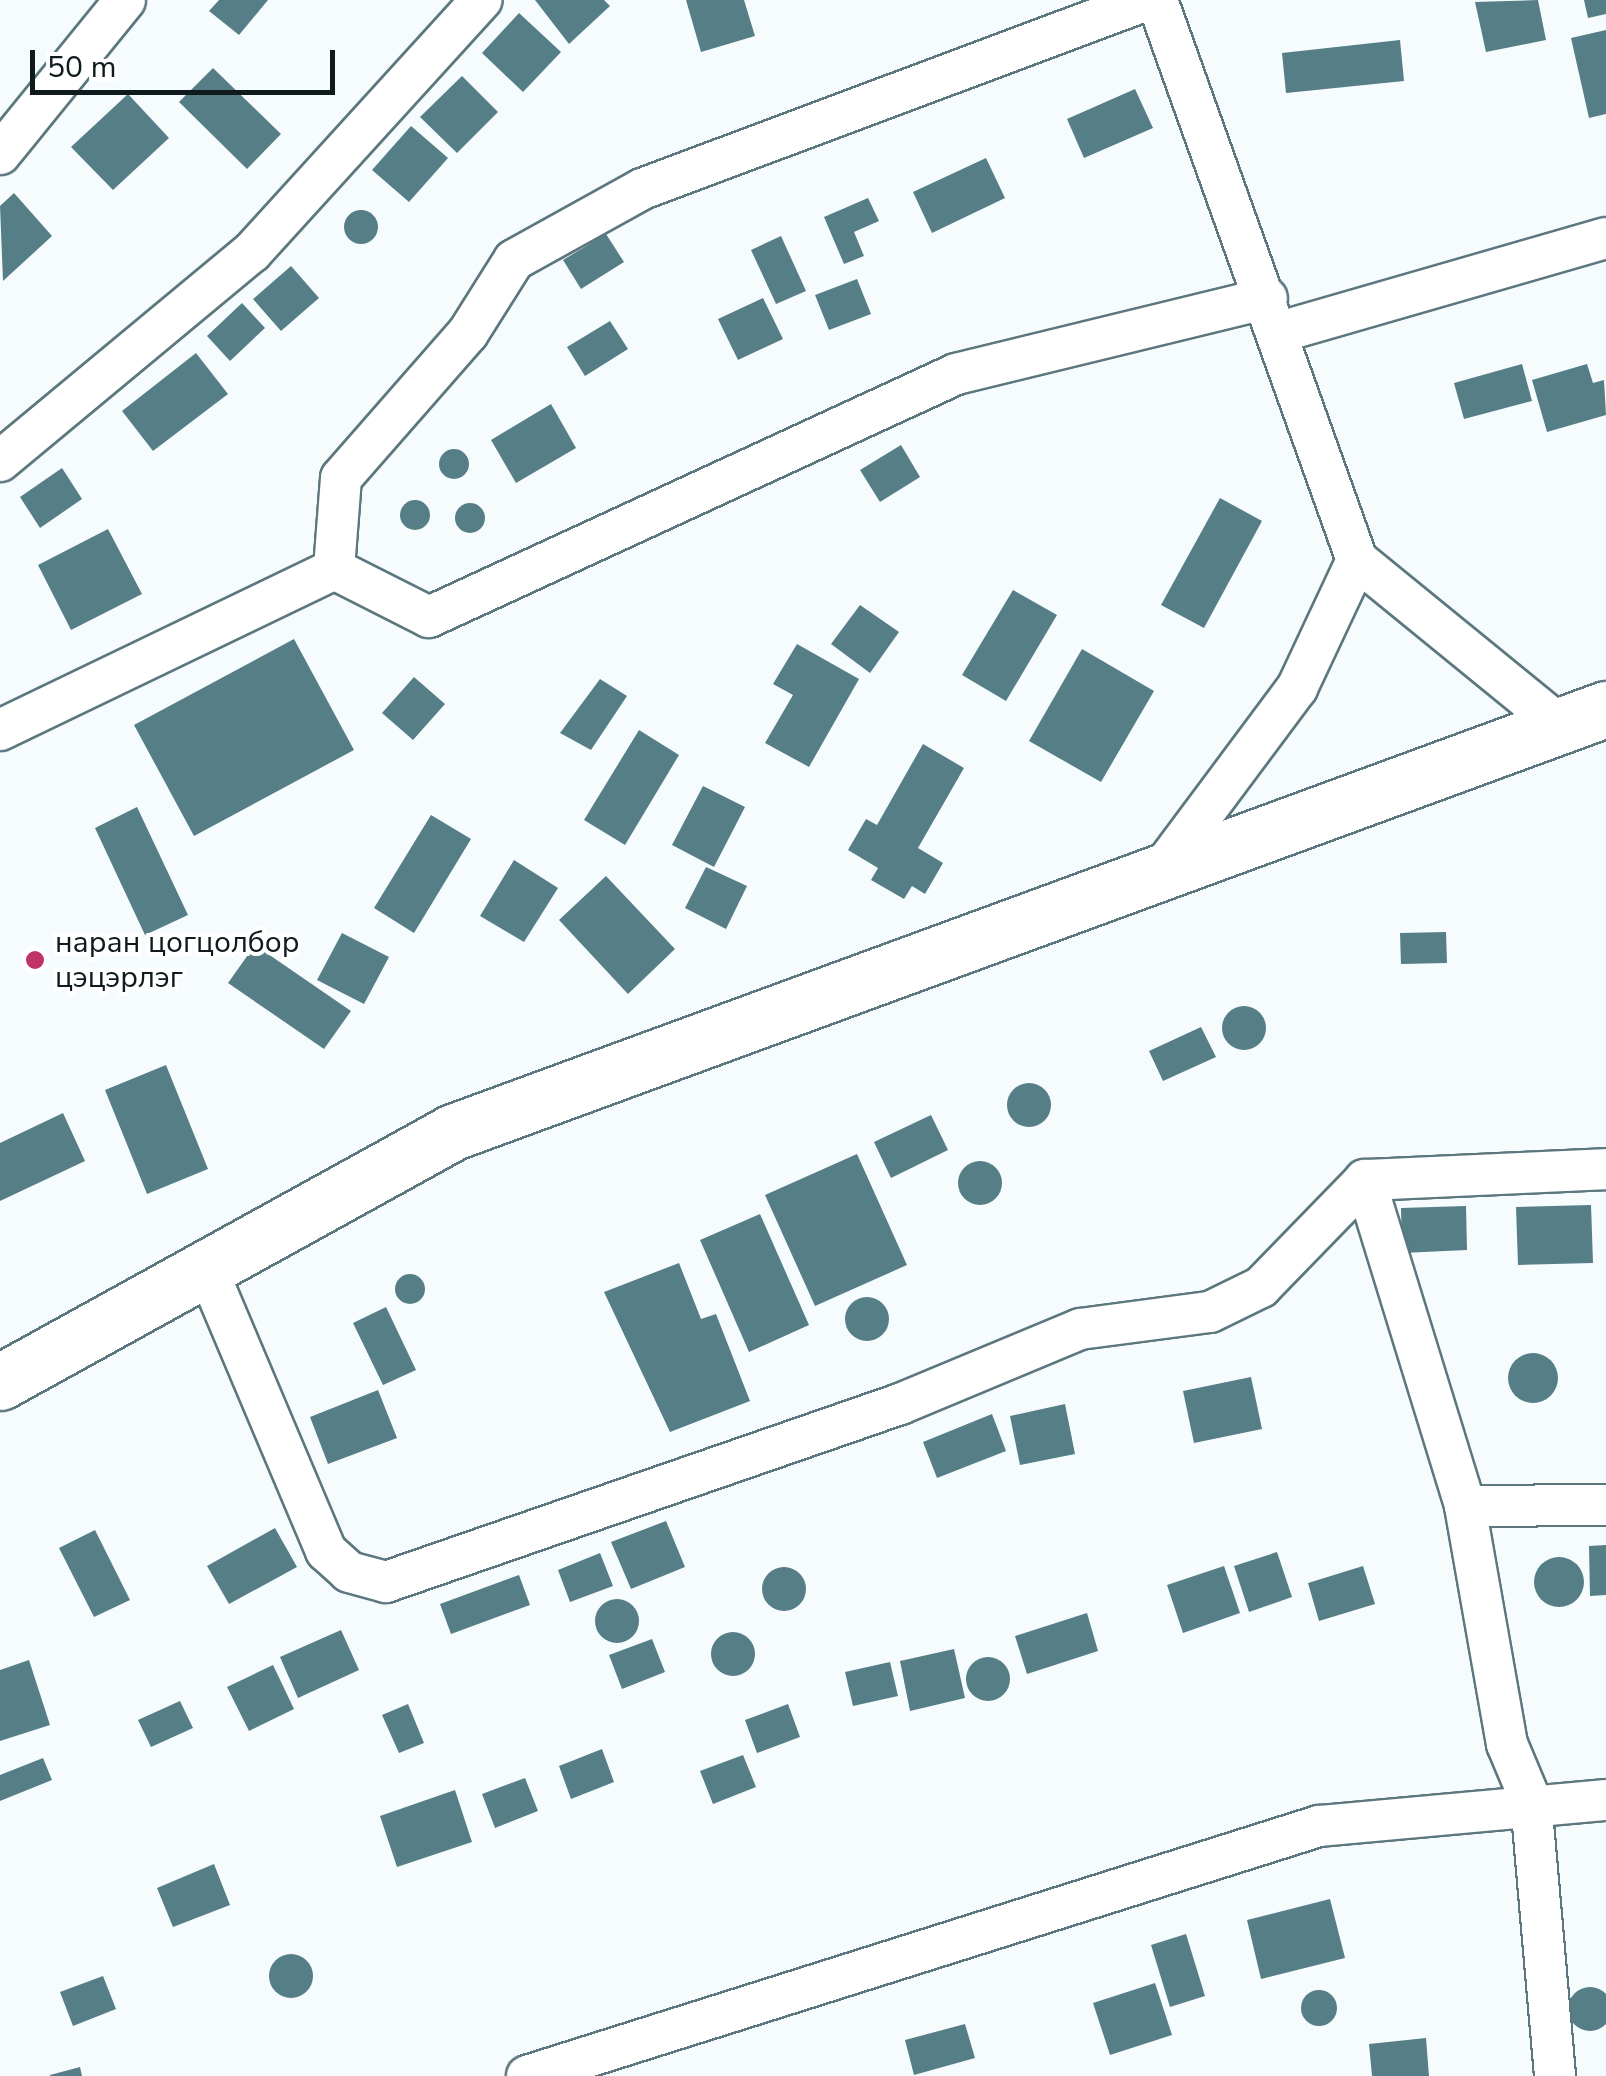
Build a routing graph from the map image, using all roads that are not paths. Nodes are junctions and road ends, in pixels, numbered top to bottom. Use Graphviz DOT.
graph roads {
  1 [pos="125,0"];
  2 [pos="481,0"];
  3 [pos="1147,0"];
  4 [pos="1157,0"];
  5 [pos="0,154"];
  6 [pos="1606,238"];
  7 [pos="1273,315"];
  8 [pos="0,461"];
  9 [pos="1357,560"];
  10 [pos="334,569"];
  11 [pos="1583,717"];
  12 [pos="0,730"];
  13 [pos="1162,869"];
  14 [pos="1606,1169"];
  15 [pos="1365,1180"];
  16 [pos="204,1262"];
  17 [pos="0,1382"];
  18 [pos="1606,1505"];
  19 [pos="1466,1506"];
  20 [pos="1606,1800"];
  21 [pos="1531,1801"];
  22 [pos="527,2076"];
  23 [pos="1555,2076"];
  1 -- 5 [label="street"];
  2 -- 8 [label="street"];
  3 -- 10 [label="street"];
  4 -- 7 [label="street"];
  6 -- 7 [label="street"];
  7 -- 9 [label="street"];
  7 -- 10 [label="street"];
  9 -- 11 [label="street"];
  9 -- 13 [label="street"];
  10 -- 12 [label="street"];
  11 -- 13 [label="main road"];
  13 -- 16 [label="main road"];
  14 -- 15 [label="street"];
  15 -- 16 [label="street"];
  15 -- 19 [label="street"];
  16 -- 17 [label="main road"];
  18 -- 19 [label="street"];
  19 -- 21 [label="street"];
  20 -- 21 [label="street"];
  21 -- 22 [label="street"];
  21 -- 23 [label="street"];
}
